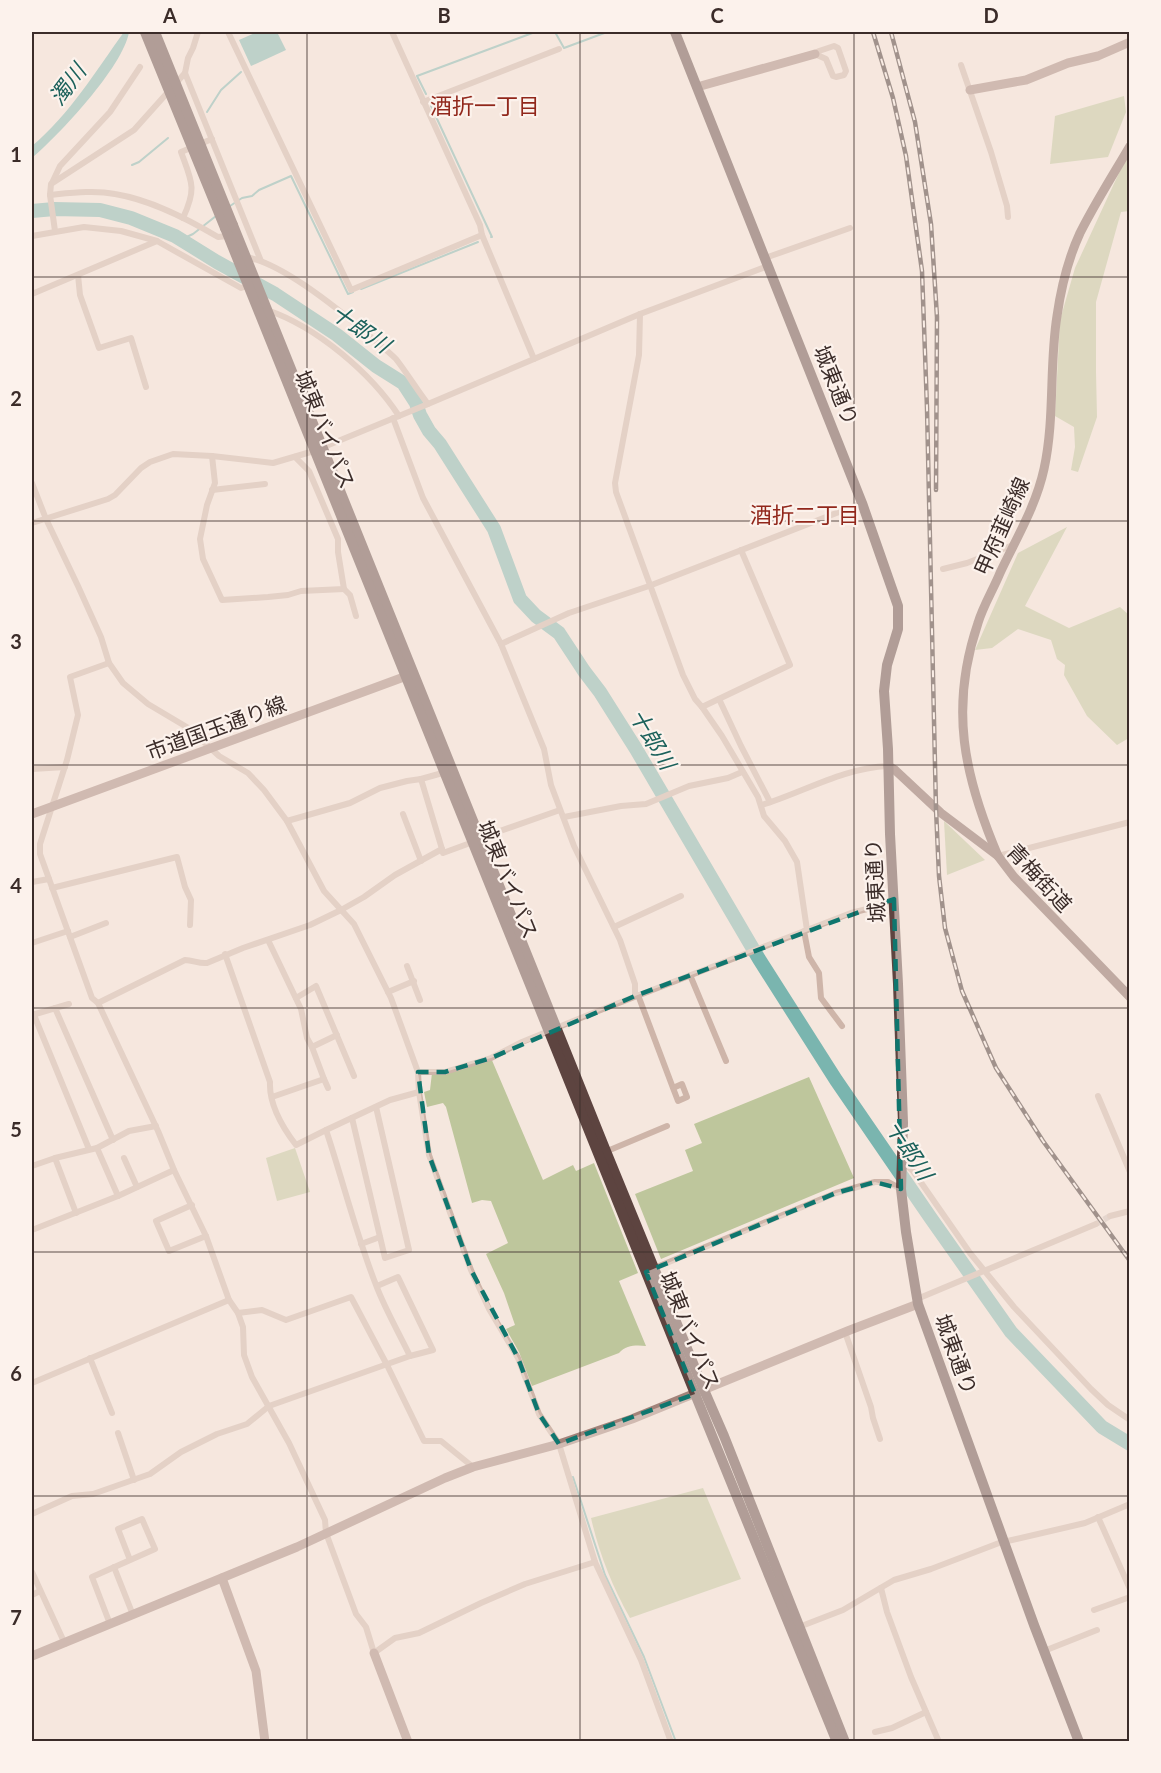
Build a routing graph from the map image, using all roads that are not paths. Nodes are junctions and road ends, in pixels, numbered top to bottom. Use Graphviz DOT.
graph roads {
  1 [pos="145,32"];
  2 [pos="155,32"];
  3 [pos="198,32"];
  4 [pos="228,32"];
  5 [pos="392,32"];
  6 [pos="675,32"];
  7 [pos="1130,42"];
  8 [pos="559,49"];
  9 [pos="815,54"];
  10 [pos="961,65"];
  11 [pos="140,67"];
  12 [pos="185,73"];
  13 [pos="697,87"];
  14 [pos="970,90"];
  15 [pos="423,102"];
  16 [pos="212,139"];
  17 [pos="1130,146"];
  18 [pos="51,184"];
  19 [pos="50,197"];
  20 [pos="1008,217"];
  21 [pos="183,218"];
  22 [pos="850,228"];
  23 [pos="55,230"];
  24 [pos="228,230"];
  25 [pos="482,235"];
  26 [pos="32,236"];
  27 [pos="158,241"];
  28 [pos="242,257"];
  29 [pos="261,261"];
  30 [pos="767,262"];
  31 [pos="78,275"];
  32 [pos="247,286"];
  33 [pos="32,294"];
  34 [pos="264,305"];
  35 [pos="639,314"];
  36 [pos="534,359"];
  37 [pos="146,387"];
  38 [pos="428,404"];
  39 [pos="399,416"];
  40 [pos="318,449"];
  41 [pos="212,456"];
  42 [pos="295,457"];
  43 [pos="32,483"];
  44 [pos="265,484"];
  45 [pos="212,490"];
  46 [pos="862,502"];
  47 [pos="46,519"];
  48 [pos="32,524"];
  49 [pos="1013,545"];
  50 [pos="741,550"];
  51 [pos="943,569"];
  52 [pos="649,586"];
  53 [pos="344,589"];
  54 [pos="356,616"];
  55 [pos="501,644"];
  56 [pos="109,663"];
  57 [pos="410,676"];
  58 [pos="719,699"];
  59 [pos="702,707"];
  60 [pos="211,748"];
  61 [pos="888,766"];
  62 [pos="65,767"];
  63 [pos="32,769"];
  64 [pos="448,771"];
  65 [pos="742,772"];
  66 [pos="421,779"];
  67 [pos="770,802"];
  68 [pos="762,805"];
  69 [pos="52,807"];
  70 [pos="560,810"];
  71 [pos="32,814"];
  72 [pos="404,814"];
  73 [pos="564,817"];
  74 [pos="287,821"];
  75 [pos="1130,822"];
  76 [pos="476,840"];
  77 [pos="442,849"];
  78 [pos="998,856"];
  79 [pos="421,861"];
  80 [pos="49,879"];
  81 [pos="32,882"];
  82 [pos="52,888"];
  83 [pos="681,896"];
  84 [pos="894,899"];
  85 [pos="341,910"];
  86 [pos="106,923"];
  87 [pos="190,925"];
  88 [pos="614,927"];
  89 [pos="805,931"];
  90 [pos="69,934"];
  91 [pos="268,940"];
  92 [pos="32,943"];
  93 [pos="225,954"];
  94 [pos="407,966"];
  95 [pos="690,975"];
  96 [pos="414,981"];
  97 [pos="388,992"];
  98 [pos="636,995"];
  99 [pos="1130,997"];
  100 [pos="296,998"];
  101 [pos="420,1000"];
  102 [pos="98,1003"];
  103 [pos="69,1004"];
  104 [pos="55,1008"];
  105 [pos="32,1015"];
  106 [pos="842,1026"];
  107 [pos="553,1029"];
  108 [pos="337,1035"];
  109 [pos="312,1047"];
  110 [pos="726,1062"];
  111 [pos="418,1072"];
  112 [pos="354,1076"];
  113 [pos="324,1078"];
  114 [pos="328,1088"];
  115 [pos="673,1088"];
  116 [pos="419,1092"];
  117 [pos="1098,1096"];
  118 [pos="272,1097"];
  119 [pos="376,1107"];
  120 [pos="352,1118"];
  121 [pos="156,1126"];
  122 [pos="667,1126"];
  123 [pos="326,1130"];
  124 [pos="113,1140"];
  125 [pos="97,1148"];
  126 [pos="89,1149"];
  127 [pos="603,1153"];
  128 [pos="55,1158"];
  129 [pos="124,1158"];
  130 [pos="902,1161"];
  131 [pos="32,1166"];
  132 [pos="174,1170"];
  133 [pos="1130,1172"];
  134 [pos="137,1187"];
  135 [pos="902,1189"];
  136 [pos="118,1196"];
  137 [pos="192,1205"];
  138 [pos="1130,1211"];
  139 [pos="76,1213"];
  140 [pos="1110,1216"];
  141 [pos="1095,1224"];
  142 [pos="32,1230"];
  143 [pos="206,1236"];
  144 [pos="380,1237"];
  145 [pos="361,1244"];
  146 [pos="650,1270"];
  147 [pos="985,1271"];
  148 [pos="376,1286"];
  149 [pos="229,1300"];
  150 [pos="918,1302"];
  151 [pos="238,1313"];
  152 [pos="845,1332"];
  153 [pos="410,1356"];
  154 [pos="90,1358"];
  155 [pos="387,1365"];
  156 [pos="32,1383"];
  157 [pos="699,1392"];
  158 [pos="269,1406"];
  159 [pos="112,1413"];
  160 [pos="1130,1420"];
  161 [pos="118,1433"];
  162 [pos="880,1439"];
  163 [pos="559,1444"];
  164 [pos="473,1467"];
  165 [pos="134,1480"];
  166 [pos="1130,1504"];
  167 [pos="32,1514"];
  168 [pos="1098,1517"];
  169 [pos="326,1533"];
  170 [pos="1005,1542"];
  171 [pos="130,1560"];
  172 [pos="595,1562"];
  173 [pos="114,1567"];
  174 [pos="32,1572"];
  175 [pos="222,1578"];
  176 [pos="881,1588"];
  177 [pos="1130,1589"];
  178 [pos="40,1591"];
  179 [pos="32,1595"];
  180 [pos="1130,1597"];
  181 [pos="1094,1610"];
  182 [pos="133,1615"];
  183 [pos="110,1624"];
  184 [pos="799,1627"];
  185 [pos="1097,1630"];
  186 [pos="65,1644"];
  187 [pos="1044,1652"];
  188 [pos="374,1653"];
  189 [pos="32,1656"];
  190 [pos="926,1712"];
  191 [pos="874,1732"];
  192 [pos="264,1742"];
  193 [pos="408,1742"];
  194 [pos="671,1742"];
  195 [pos="837,1742"];
  196 [pos="845,1742"];
  197 [pos="939,1742"];
  198 [pos="1079,1742"];
  1 -- 24 [label="highway, 城東バイパス, bridge"];
  2 -- 24 [label="highway, 城東バイパス, bridge"];
  3 -- 12 [label="street"];
  4 -- 25 [label="street"];
  5 -- 15 [label="street"];
  6 -- 13 [label="highway, 城東通り"];
  7 -- 14 [label="street"];
  8 -- 15 [label="street"];
  9 -- 9 [label="street"];
  9 -- 13 [label="street"];
  10 -- 14 [label="street"];
  11 -- 18 [label="street"];
  12 -- 16 [label="street"];
  12 -- 18 [label="street"];
  13 -- 30 [label="highway, 城東通り"];
  14 -- 20 [label="street"];
  15 -- 25 [label="street"];
  16 -- 21 [label="street"];
  16 -- 29 [label="street"];
  17 -- 49 [label="main road, 甲府韮崎線"];
  18 -- 19 [label="street"];
  19 -- 21 [label="street"];
  19 -- 23 [label="street"];
  21 -- 24 [label="street"];
  22 -- 30 [label="street"];
  23 -- 26 [label="street"];
  23 -- 27 [label="street"];
  24 -- 28 [label="highway, 城東バイパス"];
  25 -- 36 [label="street"];
  27 -- 31 [label="street"];
  27 -- 32 [label="street"];
  28 -- 29 [label="street"];
  28 -- 32 [label="highway, 城東バイパス"];
  28 -- 34 [label="highway, 城東バイパス"];
  29 -- 38 [label="street"];
  30 -- 35 [label="street"];
  30 -- 46 [label="highway, 城東通り"];
  31 -- 33 [label="street"];
  31 -- 37 [label="street"];
  32 -- 40 [label="highway, 城東バイパス"];
  34 -- 39 [label="street"];
  34 -- 40 [label="highway, 城東バイパス"];
  35 -- 36 [label="street"];
  35 -- 52 [label="street"];
  36 -- 38 [label="street"];
  38 -- 39 [label="street"];
  39 -- 40 [label="street"];
  39 -- 55 [label="street"];
  40 -- 42 [label="street"];
  40 -- 57 [label="highway, 城東バイパス"];
  41 -- 42 [label="street"];
  41 -- 45 [label="street"];
  41 -- 47 [label="street"];
  42 -- 53 [label="street"];
  43 -- 47 [label="street"];
  44 -- 45 [label="street"];
  45 -- 53 [label="street"];
  46 -- 50 [label="street"];
  46 -- 61 [label="highway, 城東通り"];
  47 -- 48 [label="street"];
  47 -- 56 [label="street"];
  49 -- 51 [label="street"];
  49 -- 78 [label="main road, 甲府韮崎線"];
  50 -- 52 [label="street"];
  50 -- 58 [label="street"];
  52 -- 55 [label="street"];
  52 -- 59 [label="street"];
  53 -- 54 [label="street"];
  55 -- 70 [label="street"];
  56 -- 60 [label="street"];
  56 -- 62 [label="street"];
  57 -- 60 [label="street, 市道国玉通り線"];
  57 -- 64 [label="highway, 城東バイパス"];
  58 -- 59 [label="street"];
  58 -- 67 [label="street"];
  59 -- 65 [label="street"];
  60 -- 69 [label="street, 市道国玉通り線"];
  60 -- 74 [label="street"];
  61 -- 67 [label="street"];
  61 -- 78 [label="main road, 青梅街道"];
  61 -- 84 [label="highway, 城東通り"];
  62 -- 63 [label="street"];
  62 -- 69 [label="street"];
  64 -- 66 [label="street"];
  64 -- 76 [label="highway, 城東バイパス"];
  65 -- 68 [label="street"];
  65 -- 73 [label="street"];
  66 -- 74 [label="street"];
  66 -- 77 [label="street"];
  67 -- 68 [label="street"];
  68 -- 89 [label="street"];
  69 -- 71 [label="street, 市道国玉通り線"];
  69 -- 80 [label="street"];
  70 -- 73 [label="street"];
  70 -- 76 [label="street"];
  72 -- 79 [label="street"];
  73 -- 88 [label="street"];
  74 -- 85 [label="street"];
  75 -- 78 [label="street"];
  76 -- 77 [label="street"];
  76 -- 107 [label="highway, 城東バイパス"];
  77 -- 79 [label="street"];
  78 -- 99 [label="main road, 青梅街道"];
  79 -- 85 [label="street"];
  80 -- 81 [label="street"];
  80 -- 82 [label="street"];
  82 -- 87 [label="street"];
  82 -- 90 [label="street"];
  83 -- 88 [label="street"];
  84 -- 89 [label="street"];
  84 -- 130 [label="highway, 城東通り"];
  85 -- 91 [label="street"];
  85 -- 97 [label="street"];
  86 -- 90 [label="street"];
  88 -- 98 [label="street"];
  89 -- 95 [label="street"];
  89 -- 106 [label="street"];
  90 -- 92 [label="street"];
  90 -- 102 [label="street"];
  91 -- 93 [label="street"];
  91 -- 100 [label="street"];
  93 -- 102 [label="street"];
  93 -- 118 [label="street"];
  94 -- 96 [label="street"];
  95 -- 98 [label="street"];
  95 -- 110 [label="street"];
  96 -- 97 [label="street"];
  96 -- 101 [label="street"];
  97 -- 111 [label="street"];
  98 -- 107 [label="street"];
  98 -- 115 [label="street"];
  100 -- 108 [label="street"];
  100 -- 109 [label="street"];
  102 -- 121 [label="street"];
  103 -- 104 [label="street"];
  104 -- 105 [label="street"];
  104 -- 124 [label="street"];
  105 -- 126 [label="street"];
  107 -- 111 [label="street"];
  107 -- 127 [label="highway, 城東バイパス"];
  108 -- 109 [label="street"];
  108 -- 112 [label="street"];
  109 -- 113 [label="street"];
  111 -- 116 [label="street"];
  113 -- 114 [label="street"];
  113 -- 118 [label="street"];
  116 -- 119 [label="street"];
  116 -- 163 [label="street"];
  117 -- 133 [label="street"];
  118 -- 123 [label="street"];
  119 -- 120 [label="street"];
  119 -- 144 [label="street"];
  120 -- 123 [label="street"];
  120 -- 144 [label="street"];
  121 -- 124 [label="street"];
  121 -- 132 [label="street"];
  122 -- 127 [label="street"];
  123 -- 145 [label="street"];
  124 -- 125 [label="street"];
  125 -- 126 [label="street"];
  125 -- 136 [label="street"];
  126 -- 128 [label="street"];
  127 -- 146 [label="highway, 城東バイパス"];
  128 -- 131 [label="street"];
  128 -- 139 [label="street"];
  129 -- 134 [label="street"];
  130 -- 135 [label="highway, 城東通り"];
  130 -- 147 [label="street"];
  132 -- 134 [label="street"];
  132 -- 137 [label="street"];
  134 -- 136 [label="street"];
  135 -- 146 [label="street"];
  135 -- 150 [label="highway, 城東通り"];
  136 -- 139 [label="street"];
  137 -- 143 [label="street"];
  137 -- 143 [label="street"];
  138 -- 140 [label="street"];
  139 -- 142 [label="street"];
  141 -- 147 [label="street"];
  143 -- 149 [label="street"];
  144 -- 145 [label="street"];
  145 -- 148 [label="street"];
  146 -- 157 [label="highway, 城東バイパス"];
  147 -- 150 [label="street"];
  147 -- 160 [label="street"];
  148 -- 153 [label="street"];
  148 -- 153 [label="street"];
  149 -- 151 [label="street"];
  149 -- 154 [label="street"];
  150 -- 152 [label="street"];
  150 -- 170 [label="highway, 城東通り"];
  151 -- 155 [label="street"];
  151 -- 158 [label="street"];
  152 -- 157 [label="street"];
  152 -- 162 [label="street"];
  153 -- 155 [label="street"];
  154 -- 156 [label="street"];
  154 -- 159 [label="street"];
  155 -- 158 [label="street"];
  155 -- 164 [label="street"];
  157 -- 163 [label="street"];
  157 -- 184 [label="highway, 城東バイパス"];
  157 -- 195 [label="highway, 城東バイパス"];
  158 -- 165 [label="street"];
  158 -- 169 [label="street"];
  161 -- 165 [label="street"];
  163 -- 164 [label="street"];
  163 -- 172 [label="street"];
  164 -- 169 [label="street"];
  165 -- 167 [label="street"];
  166 -- 168 [label="street"];
  168 -- 170 [label="street"];
  168 -- 177 [label="street"];
  169 -- 175 [label="street"];
  169 -- 188 [label="street"];
  170 -- 176 [label="street"];
  170 -- 187 [label="highway, 城東通り"];
  171 -- 171 [label="street"];
  171 -- 173 [label="street"];
  172 -- 188 [label="street"];
  172 -- 194 [label="street"];
  173 -- 182 [label="street"];
  173 -- 183 [label="street"];
  174 -- 178 [label="street"];
  175 -- 182 [label="street"];
  175 -- 192 [label="street"];
  176 -- 184 [label="street"];
  176 -- 190 [label="street"];
  178 -- 179 [label="street"];
  178 -- 186 [label="street"];
  180 -- 181 [label="street"];
  182 -- 183 [label="street"];
  183 -- 186 [label="street"];
  184 -- 196 [label="highway, 城東バイパス"];
  185 -- 187 [label="street"];
  186 -- 189 [label="street"];
  187 -- 198 [label="highway, 城東通り"];
  188 -- 193 [label="street"];
  190 -- 191 [label="street"];
  190 -- 197 [label="street"];
}
